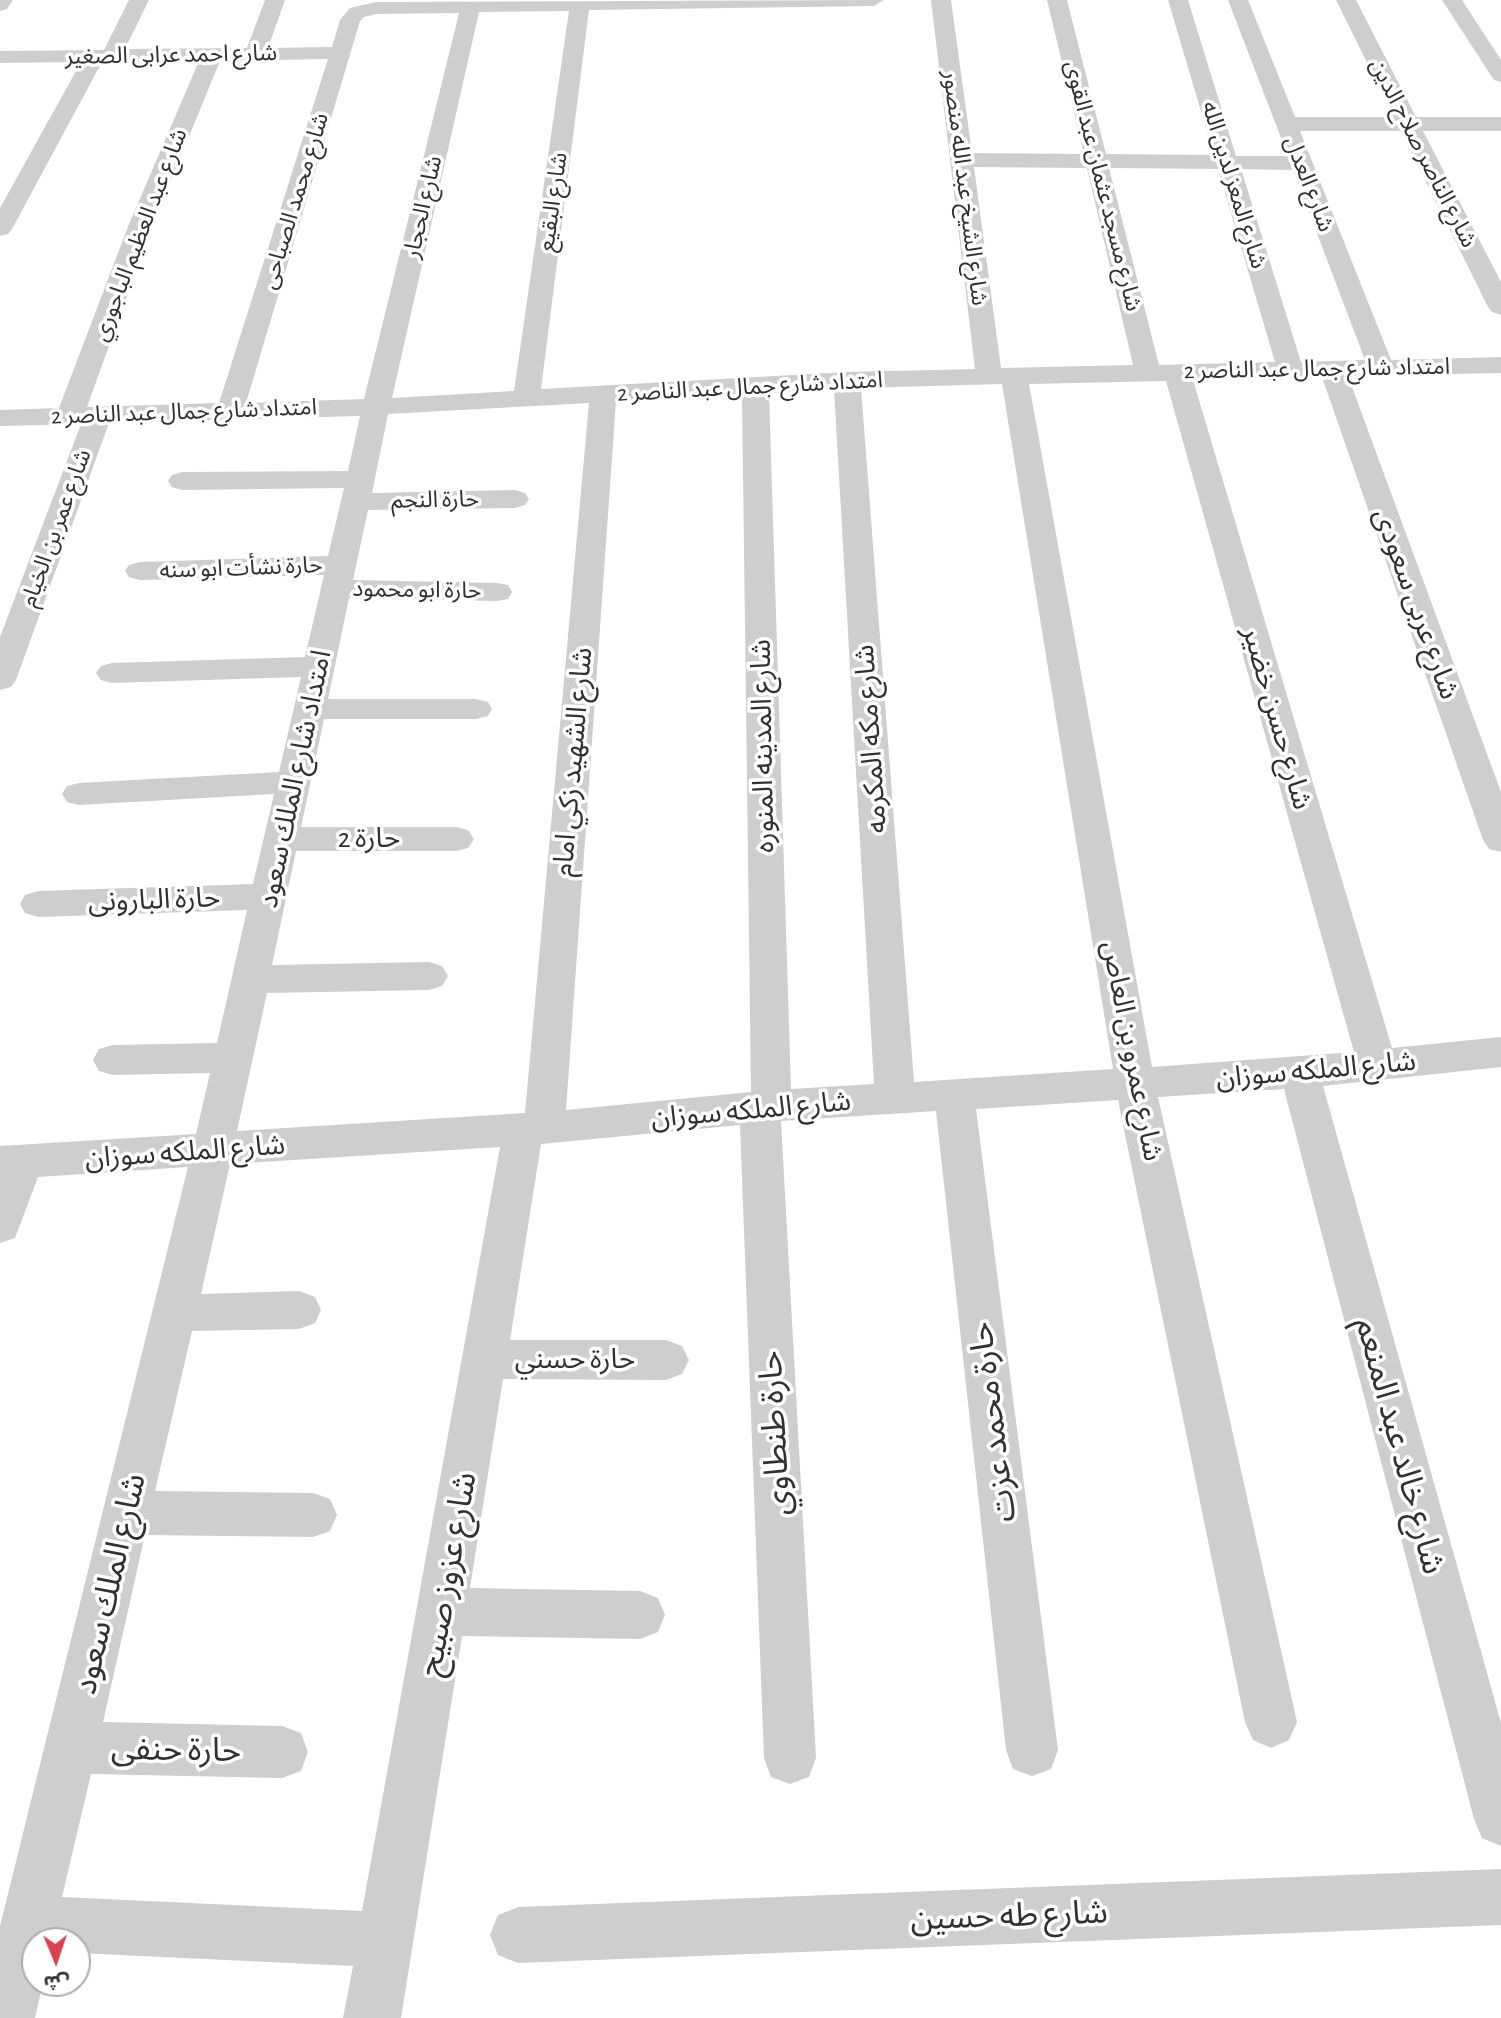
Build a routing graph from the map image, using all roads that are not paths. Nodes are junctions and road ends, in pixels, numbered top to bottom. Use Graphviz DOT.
graph roads {
  1 [pos="3,0"];
  2 [pos="139,0"];
  3 [pos="275,0"];
  4 [pos="874,0"];
  5 [pos="942,0"];
  6 [pos="1057,0"];
  7 [pos="1178,0"];
  8 [pos="1238,0"];
  9 [pos="1346,0"];
  10 [pos="1452,0"];
  11 [pos="674,1"];
  12 [pos="800,1"];
  13 [pos="542,3"];
  14 [pos="412,4"];
  15 [pos="0,5"];
  16 [pos="580,5"];
  17 [pos="470,7"];
  18 [pos="255,54"];
  19 [pos="342,54"];
  20 [pos="212,55"];
  21 [pos="103,56"];
  22 [pos="0,57"];
  23 [pos="1501,76"];
  24 [pos="1286,124"];
  25 [pos="1408,124"];
  26 [pos="1501,124"];
  27 [pos="962,160"];
  28 [pos="1098,161"];
  29 [pos="1227,162"];
  30 [pos="1301,163"];
  31 [pos="0,229"];
  32 [pos="1501,307"];
  33 [pos="1495,365"];
  34 [pos="1381,367"];
  35 [pos="1332,368"];
  36 [pos="1290,369"];
  37 [pos="1163,372"];
  38 [pos="1002,375"];
  39 [pos="847,380"];
  40 [pos="755,386"];
  41 [pos="1501,390"];
  42 [pos="603,396"];
  43 [pos="526,399"];
  44 [pos="376,407"];
  45 [pos="230,411"];
  46 [pos="84,415"];
  47 [pos="0,418"];
  48 [pos="182,481"];
  49 [pos="358,490"];
  50 [pos="515,499"];
  51 [pos="140,571"];
  52 [pos="339,577"];
  53 [pos="497,592"];
  54 [pos="319,666"];
  55 [pos="112,673"];
  56 [pos="0,680"];
  57 [pos="310,709"];
  58 [pos="476,709"];
  59 [pos="294,782"];
  60 [pos="79,794"];
  61 [pos="281,839"];
  62 [pos="456,839"];
  63 [pos="1501,840"];
  64 [pos="269,896"];
  65 [pos="38,904"];
  66 [pos="429,976"];
  67 [pos="251,979"];
  68 [pos="1501,1052"];
  69 [pos="234,1058"];
  70 [pos="113,1060"];
  71 [pos="1377,1065"];
  72 [pos="1300,1073"];
  73 [pos="1135,1084"];
  74 [pos="954,1095"];
  75 [pos="895,1099"];
  76 [pos="765,1107"];
  77 [pos="533,1129"];
  78 [pos="214,1150"];
  79 [pos="11,1162"];
  80 [pos="0,1226"];
  81 [pos="299,1310"];
  82 [pos="174,1313"];
  83 [pos="484,1359"];
  84 [pos="666,1360"];
  85 [pos="127,1513"];
  86 [pos="313,1515"];
  87 [pos="441,1612"];
  88 [pos="640,1615"];
  89 [pos="1271,1723"];
  90 [pos="70,1747"];
  91 [pos="1032,1750"];
  92 [pos="282,1752"];
  93 [pos="790,1758"];
  94 [pos="1501,1819"];
  95 [pos="1501,1897"];
  96 [pos="29,1923"];
  97 [pos="518,1935"];
  98 [pos="385,1940"];
  99 [pos="6,2018"];
  100 [pos="372,2018"];
  1 -- 15 [label="street"];
  2 -- 21 [label="street"];
  3 -- 18 [label="street"];
  4 -- 12 [label="street"];
  5 -- 27 [label="street, شارع الشيخ عبد الله منصور"];
  6 -- 28 [label="street, شارع مسجد عثمان عبد القوى"];
  7 -- 29 [label="street, شارع المعز لدين الله"];
  8 -- 24 [label="street, شارع العدل"];
  9 -- 25 [label="street, شارع الناصر صلاح الدين"];
  10 -- 23 [label="street"];
  11 -- 12 [label="street"];
  11 -- 16 [label="street"];
  13 -- 16 [label="street"];
  13 -- 17 [label="street"];
  14 -- 17 [label="street"];
  14 -- 19 [label="street, شارع محمد الصباحى"];
  16 -- 43 [label="street, شارع البقيع"];
  17 -- 44 [label="street, شارع الحجار"];
  18 -- 19 [label="street, شارع احمد عرابى الصغير"];
  18 -- 20 [label="street, شارع احمد عرابى الصغير"];
  19 -- 45 [label="street, شارع محمد الصباحى"];
  20 -- 21 [label="street, شارع احمد عرابى الصغير"];
  20 -- 46 [label="street, شارع عبد العظيم الباجوري"];
  21 -- 22 [label="street, شارع احمد عرابى الصغير"];
  21 -- 31 [label="street"];
  24 -- 25 [label="street"];
  24 -- 30 [label="street, شارع العدل"];
  25 -- 26 [label="street"];
  25 -- 32 [label="street, شارع الناصر صلاح الدين"];
  27 -- 28 [label="street"];
  27 -- 38 [label="street, شارع الشيخ عبد الله منصور"];
  28 -- 29 [label="street"];
  28 -- 37 [label="street, شارع مسجد عثمان عبد القوى"];
  29 -- 30 [label="street"];
  29 -- 36 [label="street, شارع المعز لدين الله"];
  30 -- 34 [label="street, شارع العدل"];
  33 -- 34 [label="street, امتداد شارع جمال عبد الناصر 2"];
  33 -- 41 [label="street"];
  34 -- 35 [label="street, امتداد شارع جمال عبد الناصر 2"];
  35 -- 36 [label="street, امتداد شارع جمال عبد الناصر 2"];
  35 -- 63 [label="street, شارع عربى سعودى"];
  36 -- 37 [label="street, امتداد شارع جمال عبد الناصر 2"];
  37 -- 38 [label="street, امتداد شارع جمال عبد الناصر 2"];
  37 -- 71 [label="street, شارع حسن خضير"];
  38 -- 39 [label="street, امتداد شارع جمال عبد الناصر 2"];
  38 -- 73 [label="street, شارع عمرو بن العاص"];
  39 -- 40 [label="street, امتداد شارع جمال عبد الناصر 2"];
  39 -- 75 [label="street, شارع مكه المكرمه"];
  40 -- 42 [label="street, امتداد شارع جمال عبد الناصر 2"];
  40 -- 76 [label="street, شارع المدينه المنوره"];
  42 -- 43 [label="street, امتداد شارع جمال عبد الناصر 2"];
  42 -- 77 [label="street, شارع الشهيد زكي امام"];
  43 -- 44 [label="street, امتداد شارع جمال عبد الناصر 2"];
  44 -- 45 [label="street, امتداد شارع جمال عبد الناصر 2"];
  44 -- 49 [label="street, امتداد شارع الملك سعود"];
  45 -- 46 [label="street, امتداد شارع جمال عبد الناصر 2"];
  46 -- 47 [label="street, امتداد شارع جمال عبد الناصر 2"];
  46 -- 56 [label="street, شارع عمر بن الخيام"];
  48 -- 49 [label="street, حارة النجم"];
  49 -- 50 [label="street, حارة النجم"];
  49 -- 52 [label="street, امتداد شارع الملك سعود"];
  51 -- 52 [label="street, حارة نشأت ابو سنه"];
  52 -- 53 [label="street, حارة ابو محمود"];
  52 -- 54 [label="street, امتداد شارع الملك سعود"];
  54 -- 55 [label="street"];
  54 -- 57 [label="street, امتداد شارع الملك سعود"];
  57 -- 58 [label="street"];
  57 -- 59 [label="street, امتداد شارع الملك سعود"];
  59 -- 60 [label="street"];
  59 -- 61 [label="street, امتداد شارع الملك سعود"];
  61 -- 62 [label="street, حارة 2"];
  61 -- 64 [label="street, امتداد شارع الملك سعود"];
  64 -- 65 [label="street, حارة البارونى"];
  64 -- 67 [label="street, امتداد شارع الملك سعود"];
  66 -- 67 [label="street"];
  67 -- 69 [label="street, امتداد شارع الملك سعود"];
  68 -- 71 [label="street, شارع الملكه سوزان"];
  69 -- 70 [label="street"];
  69 -- 78 [label="street, امتداد شارع الملك سعود"];
  71 -- 72 [label="street, شارع الملكه سوزان"];
  72 -- 73 [label="street, شارع الملكه سوزان"];
  72 -- 94 [label="street, شارع خالد عبد المنعم"];
  73 -- 74 [label="street, شارع الملكه سوزان"];
  73 -- 89 [label="street, شارع عمرو بن العاص"];
  74 -- 75 [label="street, شارع الملكه سوزان"];
  74 -- 91 [label="street, حارة محمد عزت"];
  75 -- 76 [label="street, شارع الملكه سوزان"];
  76 -- 77 [label="street, شارع الملكه سوزان"];
  76 -- 93 [label="street, حارة طنطاوي"];
  77 -- 78 [label="street, شارع الملكه سوزان"];
  77 -- 83 [label="street, شارع عزوز صبيح"];
  78 -- 79 [label="street, شارع الملكه سوزان"];
  78 -- 82 [label="street, شارع الملك سعود"];
  79 -- 80 [label="street"];
  81 -- 82 [label="street"];
  82 -- 85 [label="street, شارع الملك سعود"];
  83 -- 84 [label="street, حارة حسني"];
  83 -- 87 [label="street, شارع عزوز صبيح"];
  85 -- 86 [label="street"];
  85 -- 90 [label="street, شارع الملك سعود"];
  87 -- 88 [label="street"];
  87 -- 98 [label="street, شارع عزوز صبيح"];
  90 -- 92 [label="street, حارة حنفى"];
  90 -- 96 [label="street, شارع الملك سعود"];
  95 -- 97 [label="street, شارع طه حسين"];
  96 -- 98 [label="street"];
  96 -- 99 [label="street, شارع الملك سعود"];
  98 -- 100 [label="street, شارع عزوز صبيح"];
}
